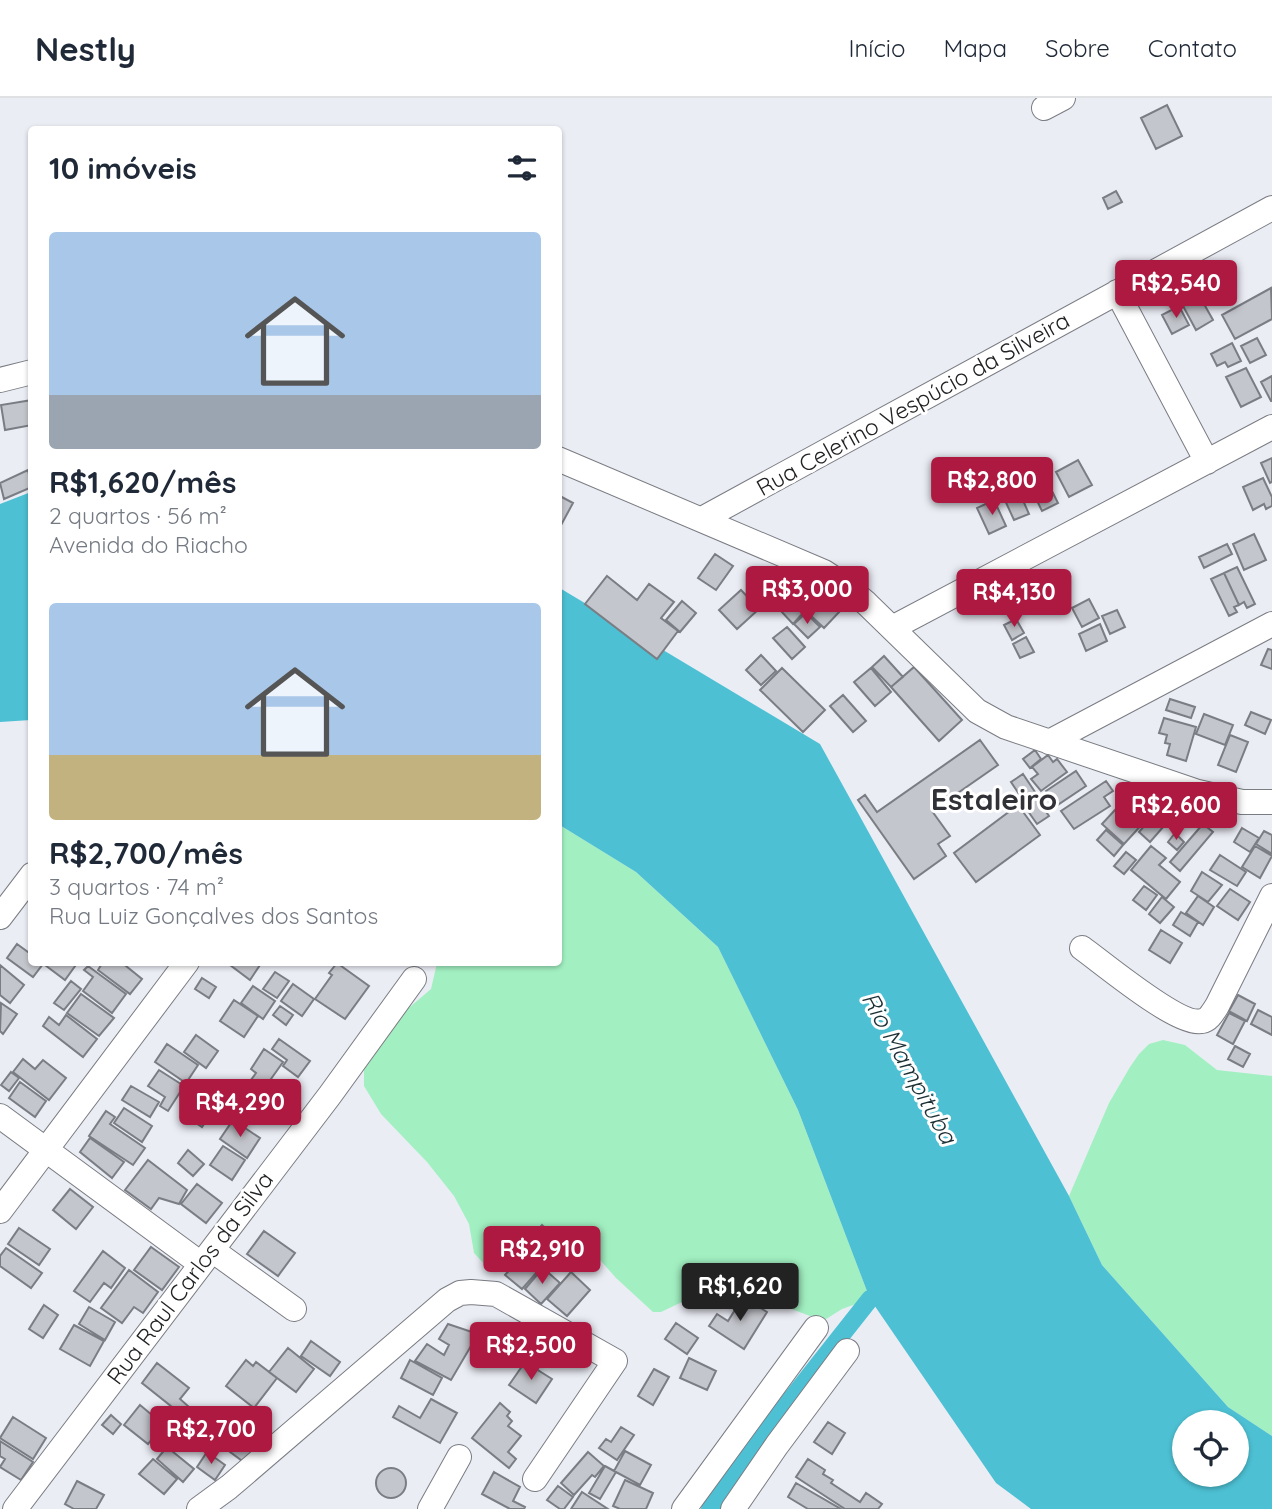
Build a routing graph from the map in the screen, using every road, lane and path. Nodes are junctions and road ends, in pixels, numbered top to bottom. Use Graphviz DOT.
graph roads {
  1 [pos="1272,208"];
  2 [pos="1117,292"];
  3 [pos="28,373"];
  4 [pos="0,380"];
  5 [pos="1272,428"];
  6 [pos="562,461"];
  7 [pos="1207,461"];
  8 [pos="702,519"];
  9 [pos="1272,624"];
  10 [pos="891,628"];
  11 [pos="1049,742"];
  12 [pos="1272,802"];
  13 [pos="28,880"];
  14 [pos="1272,896"];
  15 [pos="0,917"];
  16 [pos="1082,948"];
  17 [pos="184,966"];
  18 [pos="414,979"];
  19 [pos="0,1116"];
  20 [pos="46,1150"];
  21 [pos="0,1211"];
  22 [pos="206,1257"];
  23 [pos="294,1309"];
  24 [pos="816,1328"];
  25 [pos="847,1351"];
  26 [pos="747,1423"];
  27 [pos="777,1445"];
  28 [pos="459,1457"];
  29 [pos="535,1479"];
  30 [pos="15,1509"];
  31 [pos="199,1509"];
  32 [pos="430,1509"];
  33 [pos="684,1509"];
  34 [pos="733,1509"];
  1 -- 2 [label="street, Rua Celerino Vespúcio da Silveira"];
  2 -- 7 [label="street"];
  2 -- 8 [label="street, Rua Celerino Vespúcio da Silveira"];
  3 -- 4 [label="street"];
  5 -- 7 [label="street"];
  6 -- 8 [label="street"];
  7 -- 10 [label="street"];
  8 -- 10 [label="street"];
  9 -- 11 [label="street"];
  10 -- 11 [label="street"];
  11 -- 12 [label="street"];
  13 -- 15 [label="street"];
  14 -- 16 [label="street"];
  17 -- 20 [label="street"];
  18 -- 22 [label="street, Rua Raul Carlos da Silva"];
  19 -- 20 [label="street"];
  20 -- 21 [label="street"];
  20 -- 22 [label="street"];
  22 -- 23 [label="street"];
  22 -- 30 [label="street, Rua Raul Carlos da Silva"];
  24 -- 26 [label="street"];
  25 -- 27 [label="street"];
  26 -- 27 [label="street"];
  26 -- 33 [label="street"];
  27 -- 34 [label="street"];
  28 -- 32 [label="street"];
  29 -- 31 [label="street"];
}
